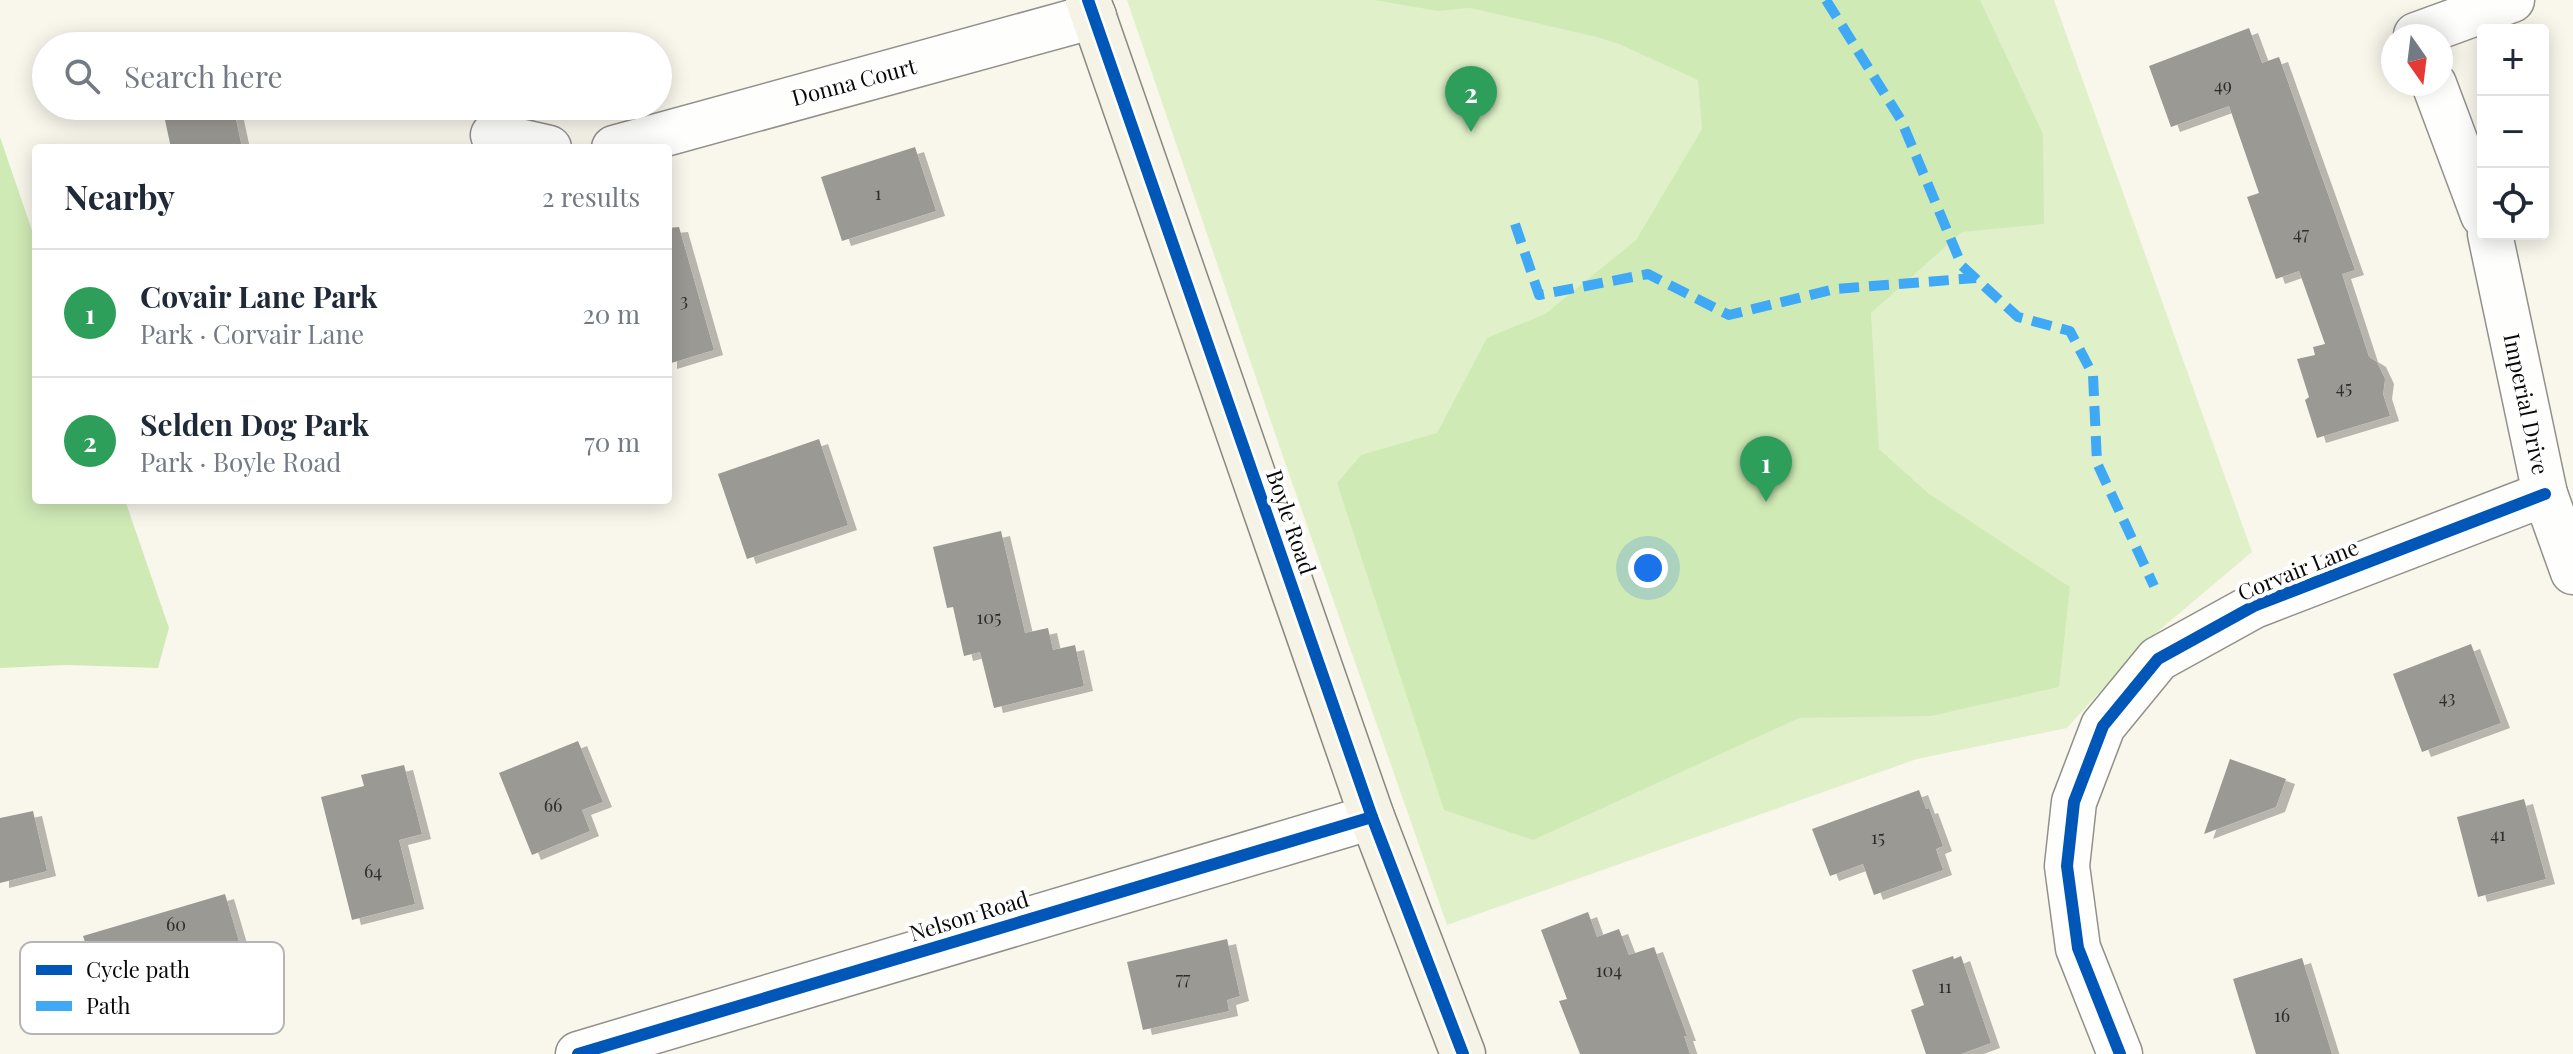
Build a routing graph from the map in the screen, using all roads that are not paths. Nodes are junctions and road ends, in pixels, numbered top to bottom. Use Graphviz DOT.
graph roads {
  1 [pos="2512,0"];
  2 [pos="1091,8"];
  3 [pos="2413,24"];
  4 [pos="2438,96"];
  5 [pos="493,135"];
  6 [pos="532,144"];
  7 [pos="628,144"];
  8 [pos="2477,199"];
  9 [pos="2491,240"];
  10 [pos="2545,494"];
  11 [pos="2573,572"];
  12 [pos="1372,817"];
  13 [pos="578,1054"];
  14 [pos="1463,1054"];
  15 [pos="2120,1054"];
  1 -- 3 [label="street"];
  2 -- 7 [label="street, Donna Court"];
  2 -- 12 [label="street, Boyle Road"];
  4 -- 8 [label="street"];
  5 -- 6 [label="street"];
  9 -- 10 [label="street, Imperial Drive"];
  10 -- 11 [label="street, Imperial Drive"];
  10 -- 15 [label="street, Corvair Lane"];
  12 -- 13 [label="street, Nelson Road"];
  12 -- 14 [label="street, Boyle Road"];
}
